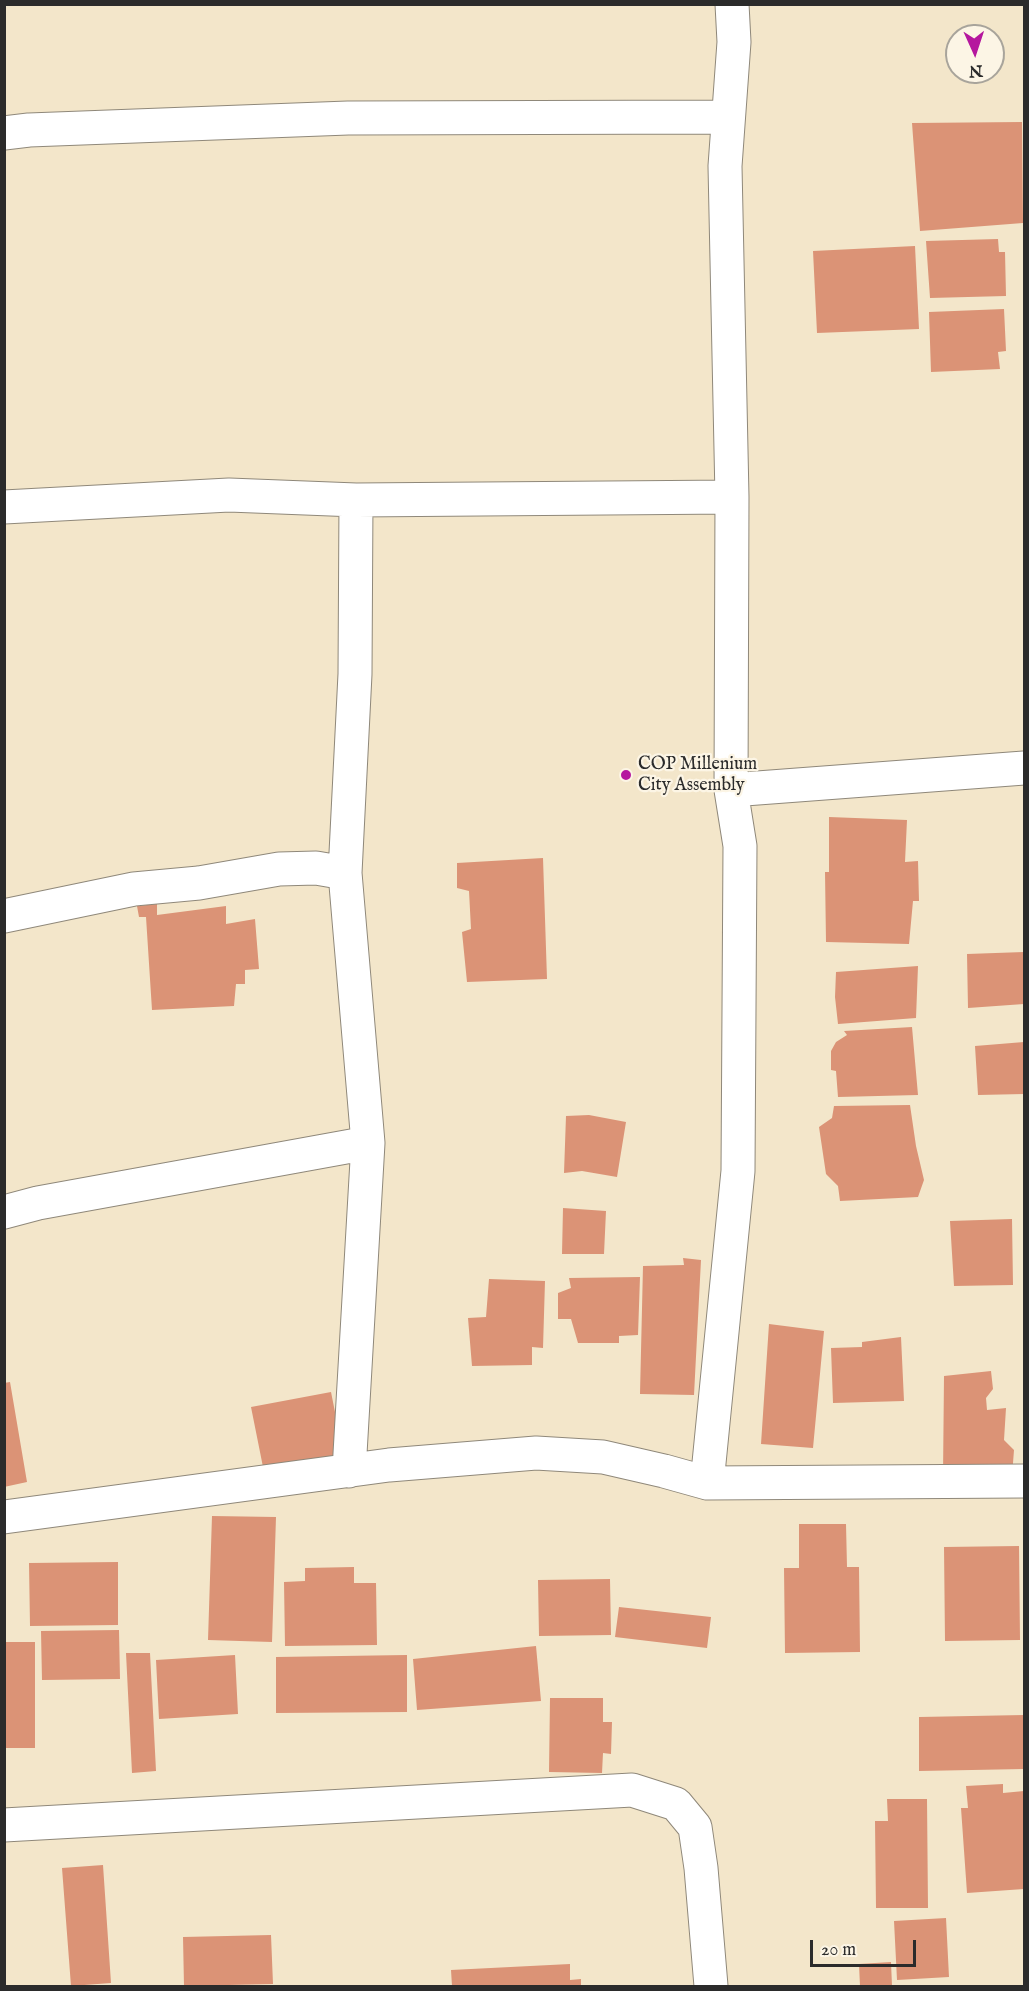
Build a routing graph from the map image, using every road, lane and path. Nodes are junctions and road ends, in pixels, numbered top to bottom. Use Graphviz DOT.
graph roads {
  1 [pos="732,4"];
  2 [pos="728,117"];
  3 [pos="4,133"];
  4 [pos="732,497"];
  5 [pos="356,500"];
  6 [pos="4,507"];
  7 [pos="1024,768"];
  8 [pos="731,790"];
  9 [pos="345,873"];
  10 [pos="4,916"];
  11 [pos="368,1143"];
  12 [pos="4,1212"];
  13 [pos="349,1471"];
  14 [pos="1024,1481"];
  15 [pos="707,1483"];
  16 [pos="4,1517"];
  17 [pos="4,1825"];
  18 [pos="711,1986"];
  1 -- 2 [label="street"];
  2 -- 3 [label="street"];
  2 -- 4 [label="street"];
  4 -- 5 [label="street"];
  4 -- 8 [label="street"];
  5 -- 6 [label="street"];
  5 -- 9 [label="street"];
  7 -- 8 [label="street"];
  8 -- 15 [label="street"];
  9 -- 10 [label="street"];
  9 -- 11 [label="street"];
  11 -- 12 [label="street"];
  11 -- 13 [label="street"];
  13 -- 15 [label="street"];
  13 -- 16 [label="street"];
  14 -- 15 [label="street"];
  17 -- 18 [label="street"];
}
